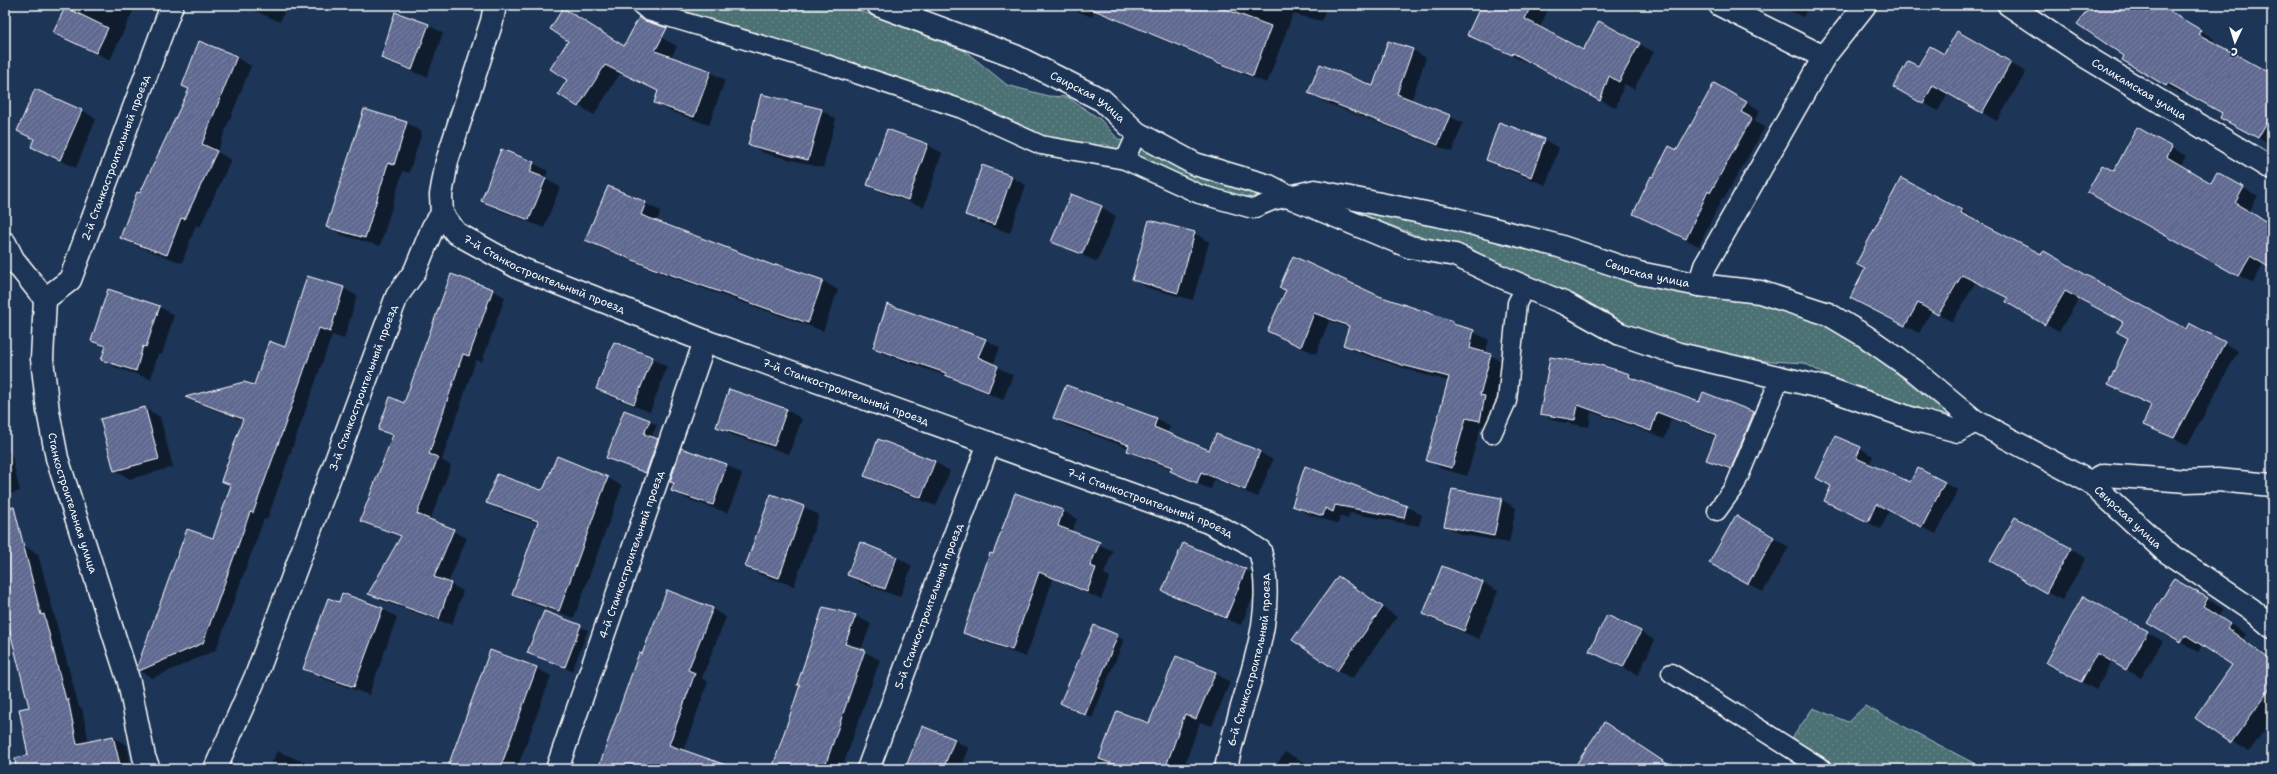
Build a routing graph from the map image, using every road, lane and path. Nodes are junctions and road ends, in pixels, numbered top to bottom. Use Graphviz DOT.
graph roads {
  1 [pos="172,5"];
  2 [pos="495,5"];
  3 [pos="641,5"];
  4 [pos="878,5"];
  5 [pos="1720,5"];
  6 [pos="1865,5"];
  7 [pos="2009,5"];
  8 [pos="1824,57"];
  9 [pos="1137,133"];
  10 [pos="1125,160"];
  11 [pos="2272,169"];
  12 [pos="1290,197"];
  13 [pos="442,214"];
  14 [pos="5,243"];
  15 [pos="1699,285"];
  16 [pos="1526,287"];
  17 [pos="45,299"];
  18 [pos="705,341"];
  19 [pos="1780,378"];
  20 [pos="1975,421"];
  21 [pos="1492,434"];
  22 [pos="989,444"];
  23 [pos="2090,482"];
  24 [pos="2272,485"];
  25 [pos="1717,511"];
  26 [pos="1260,551"];
  27 [pos="2272,627"];
  28 [pos="1671,673"];
  29 [pos="149,769"];
  30 [pos="214,769"];
  31 [pos="557,769"];
  32 [pos="868,769"];
  33 [pos="1226,769"];
  34 [pos="1823,769"];
  1 -- 17 [label="street, 2-й Станкостроительный проезд"];
  2 -- 13 [label="street"];
  3 -- 10 [label="lane"];
  4 -- 9 [label="street, Свирская улица"];
  5 -- 8 [label="street"];
  6 -- 8 [label="street"];
  7 -- 11 [label="street, Соликамская улица"];
  8 -- 15 [label="street"];
  9 -- 10 [label="lane"];
  9 -- 12 [label="street, Свирская улица"];
  10 -- 12 [label="lane"];
  12 -- 15 [label="street, Свирская улица"];
  12 -- 16 [label="street, Свирская улица"];
  13 -- 18 [label="street, 7-й Станкостроительный проезд"];
  13 -- 30 [label="street, 3-й Станкостроительный проезд"];
  14 -- 17 [label="street"];
  15 -- 20 [label="street, Свирская улица"];
  16 -- 19 [label="street, Свирская улица"];
  16 -- 21 [label="lane"];
  17 -- 29 [label="street, Станкостроительная улица"];
  18 -- 22 [label="street, 7-й Станкостроительный проезд"];
  18 -- 31 [label="street, 4-й Станкостроительный проезд"];
  19 -- 20 [label="street, Свирская улица"];
  19 -- 25 [label="lane"];
  20 -- 23 [label="street, Свирская улица"];
  22 -- 26 [label="street, 7-й Станкостроительный проезд"];
  22 -- 32 [label="street, 5-й Станкостроительный проезд"];
  23 -- 24 [label="street"];
  23 -- 27 [label="street, Свирская улица"];
  26 -- 33 [label="street, 6-й Станкостроительный проезд"];
  28 -- 34 [label="lane"];
}
